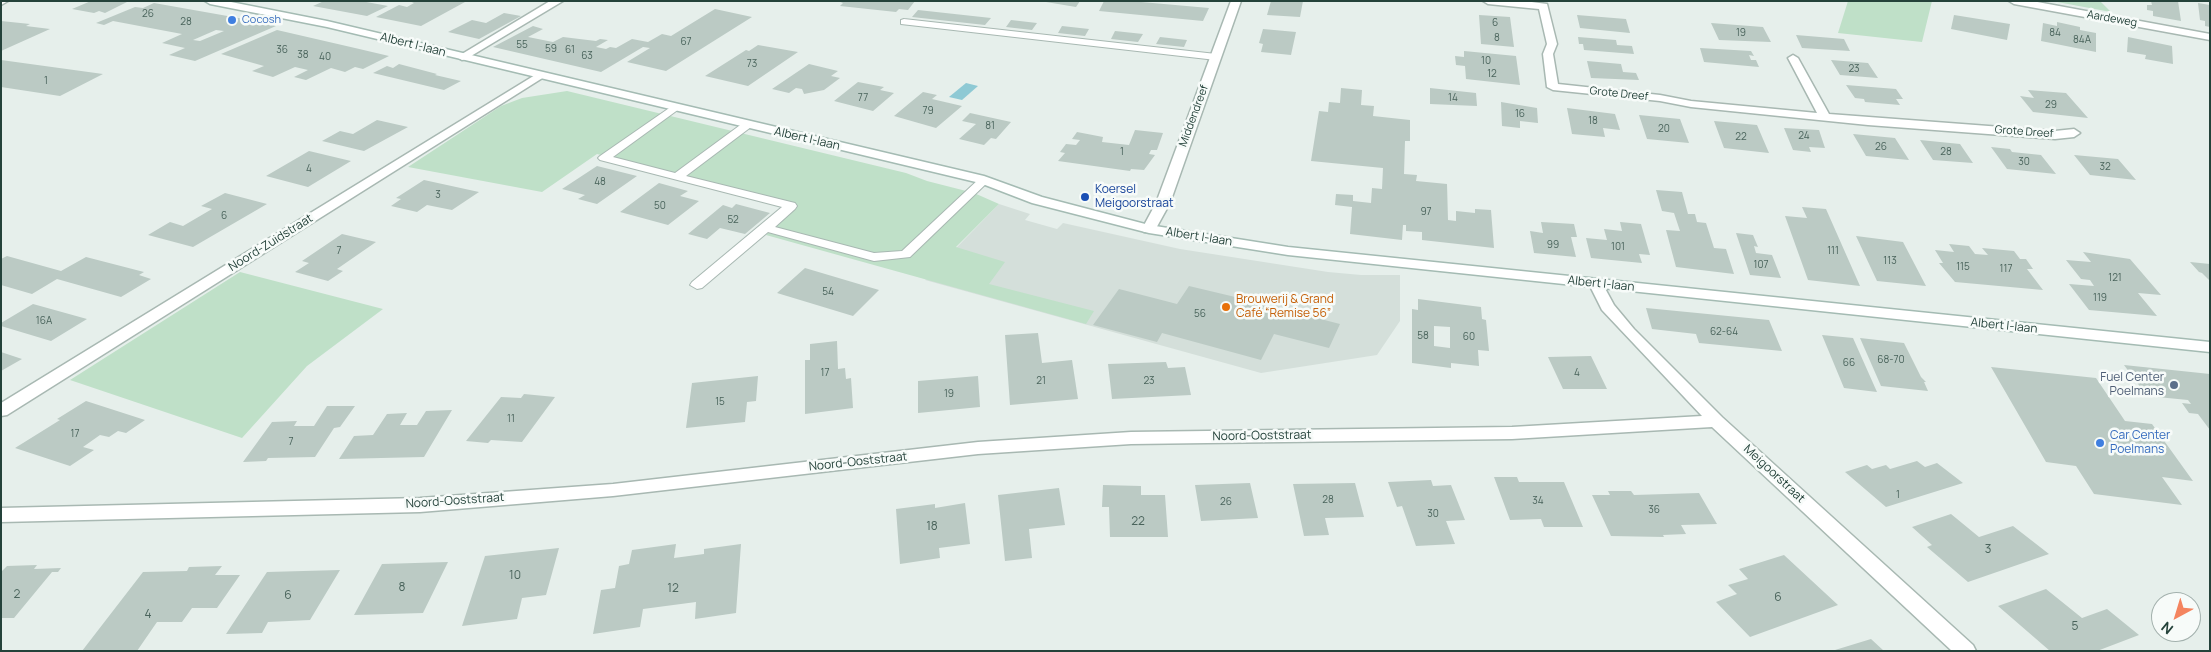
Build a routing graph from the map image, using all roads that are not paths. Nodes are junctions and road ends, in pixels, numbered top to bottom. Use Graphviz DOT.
graph roads {
  1 [pos="210,1"];
  2 [pos="558,1"];
  3 [pos="1236,1"];
  4 [pos="1488,1"];
  5 [pos="2014,1"];
  6 [pos="904,22"];
  7 [pos="2210,37"];
  8 [pos="462,56"];
  9 [pos="1216,57"];
  10 [pos="1793,58"];
  11 [pos="540,75"];
  12 [pos="675,107"];
  13 [pos="1824,116"];
  14 [pos="747,125"];
  15 [pos="2074,134"];
  16 [pos="677,177"];
  17 [pos="984,180"];
  18 [pos="766,228"];
  19 [pos="1150,229"];
  20 [pos="1596,284"];
  21 [pos="697,285"];
  22 [pos="2210,347"];
  23 [pos="1,411"];
  24 [pos="1716,421"];
  25 [pos="1,514"];
  26 [pos="1966,651"];
  1 -- 8 [label="street, Albert I-laan"];
  2 -- 8 [label="street"];
  3 -- 9 [label="street, Middendreef"];
  4 -- 13 [label="street, Grote Dreef"];
  5 -- 7 [label="street, Aardeweg"];
  6 -- 9 [label="lane"];
  8 -- 11 [label="street, Albert I-laan"];
  9 -- 19 [label="street, Middendreef"];
  10 -- 13 [label="street"];
  11 -- 12 [label="street, Albert I-laan"];
  11 -- 23 [label="street, Noord-Zuidstraat"];
  12 -- 14 [label="street, Albert I-laan"];
  12 -- 16 [label="lane"];
  13 -- 15 [label="street, Grote Dreef"];
  14 -- 16 [label="lane"];
  14 -- 17 [label="street, Albert I-laan"];
  16 -- 18 [label="lane"];
  17 -- 18 [label="lane"];
  17 -- 19 [label="street, Albert I-laan"];
  18 -- 21 [label="lane"];
  19 -- 20 [label="street, Albert I-laan"];
  20 -- 22 [label="street, Albert I-laan"];
  20 -- 24 [label="street, Meigoorstraat"];
  24 -- 25 [label="street, Noord-Ooststraat"];
  24 -- 26 [label="street, Meigoorstraat"];
}
